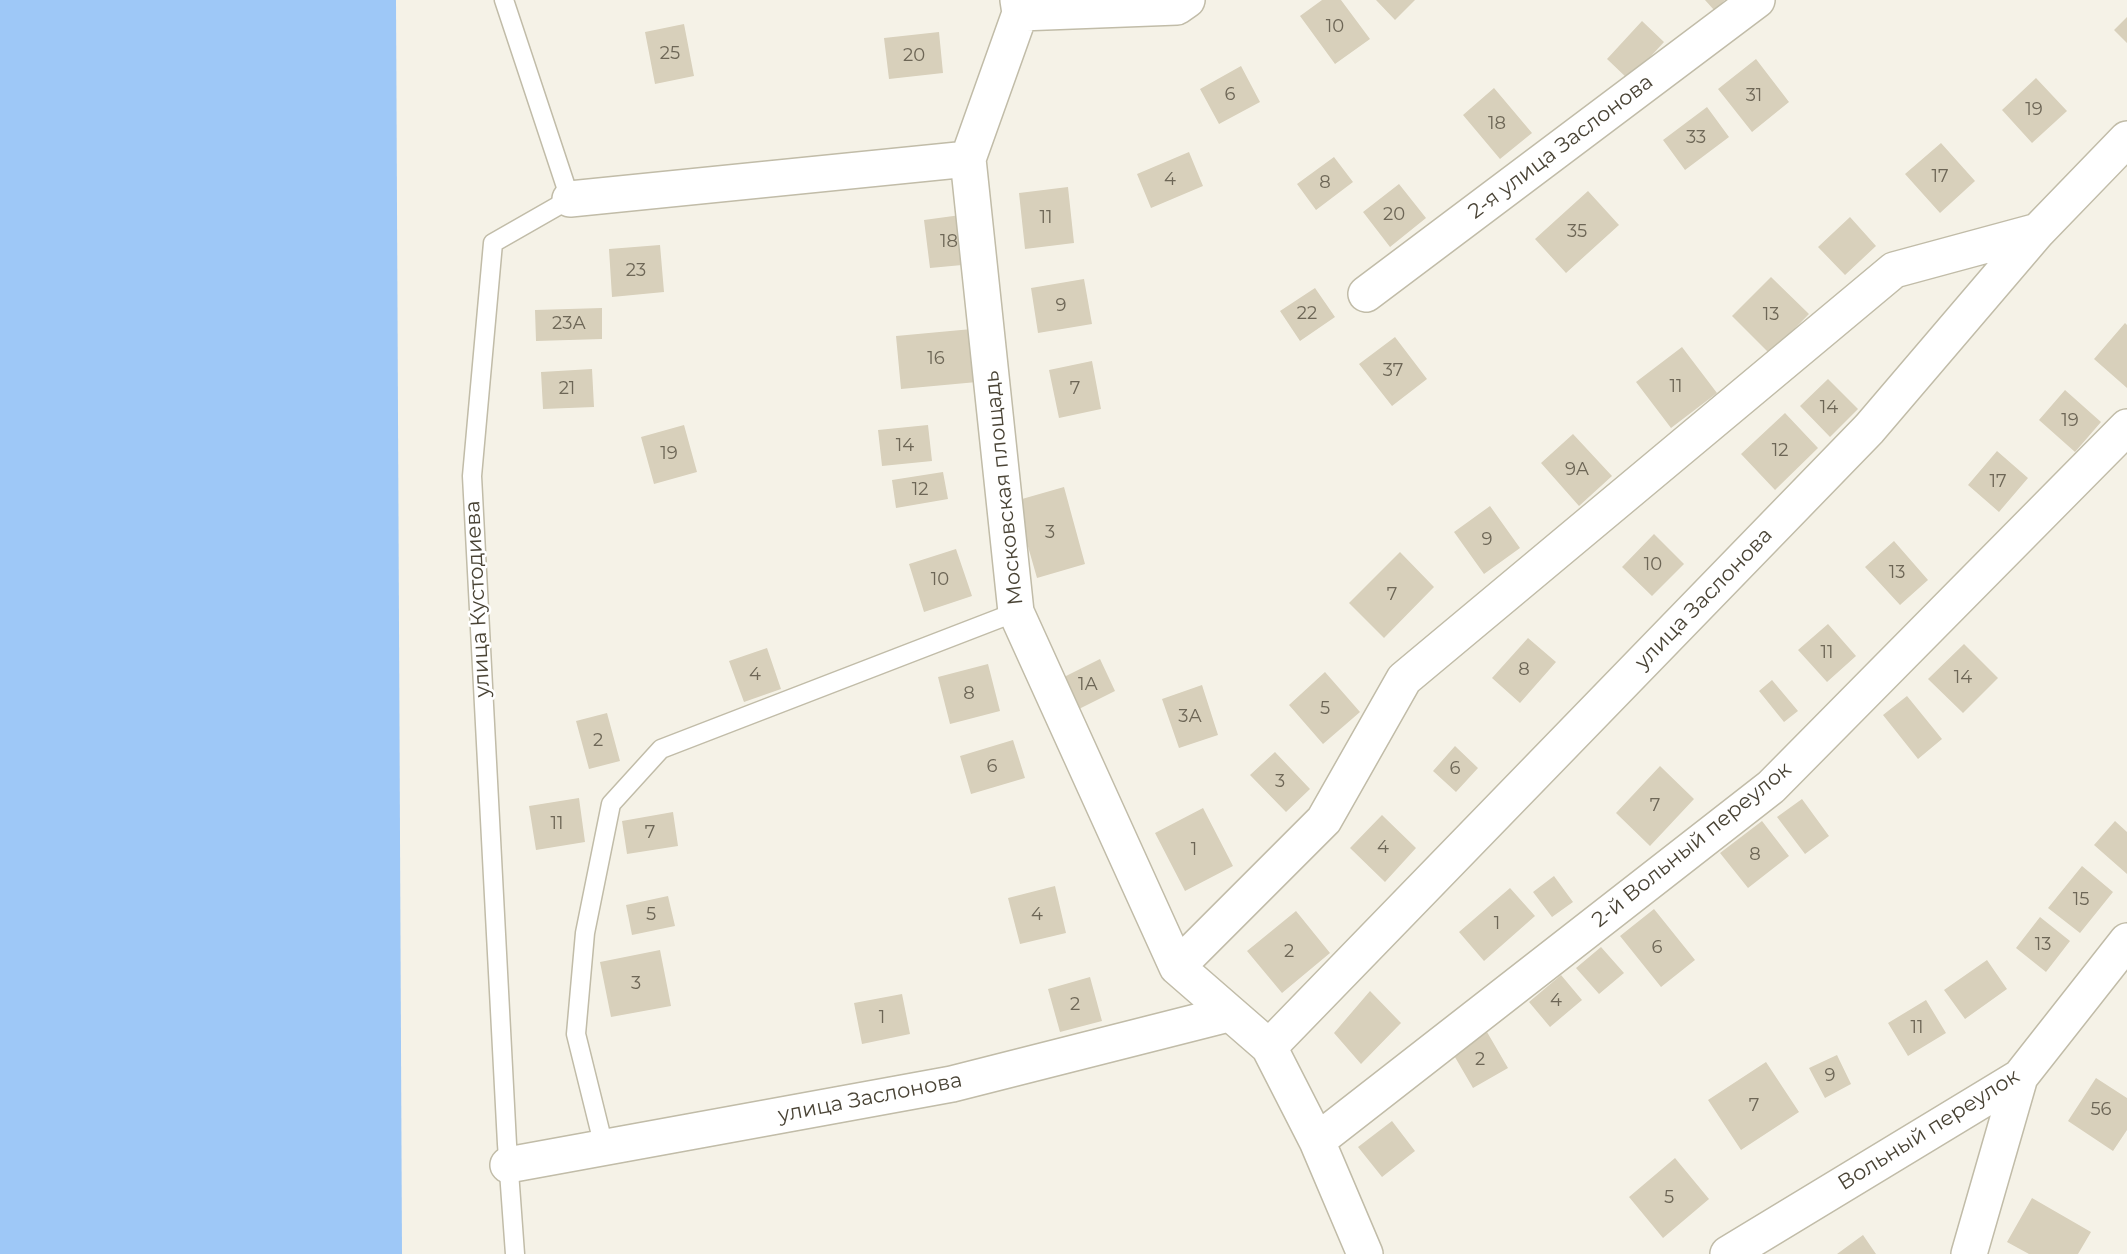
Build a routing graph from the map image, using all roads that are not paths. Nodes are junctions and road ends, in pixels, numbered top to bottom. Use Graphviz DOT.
graph roads {
  1 [pos="504,0"];
  2 [pos="1187,0"];
  3 [pos="1757,0"];
  4 [pos="1019,6"];
  5 [pos="2127,139"];
  6 [pos="968,159"];
  7 [pos="570,199"];
  8 [pos="2038,231"];
  9 [pos="1366,294"];
  10 [pos="2127,427"];
  11 [pos="1016,612"];
  12 [pos="2127,941"];
  13 [pos="1177,967"];
  14 [pos="1228,1014"];
  15 [pos="1269,1047"];
  16 [pos="2020,1077"];
  17 [pos="1317,1141"];
  18 [pos="604,1147"];
  19 [pos="508,1165"];
  20 [pos="515,1254"];
  21 [pos="1365,1254"];
  22 [pos="1728,1254"];
  23 [pos="1969,1254"];
  1 -- 7 [label="lane"];
  2 -- 4 [label="street"];
  3 -- 9 [label="street, 2-я улица Заслонова"];
  4 -- 6 [label="street, Московская площадь"];
  5 -- 8 [label="street, улица Заслонова"];
  6 -- 7 [label="street"];
  6 -- 11 [label="street, Московская площадь"];
  7 -- 19 [label="lane, улица Кустодиева"];
  8 -- 13 [label="street"];
  8 -- 15 [label="street, улица Заслонова"];
  10 -- 17 [label="street, 2-й Вольный переулок"];
  11 -- 13 [label="street, Московская площадь"];
  11 -- 18 [label="lane"];
  12 -- 16 [label="street, Вольный переулок"];
  13 -- 14 [label="street, Московская площадь"];
  14 -- 15 [label="street, Московская площадь"];
  14 -- 18 [label="street, улица Заслонова"];
  15 -- 17 [label="street"];
  16 -- 22 [label="street, Вольный переулок"];
  16 -- 23 [label="street"];
  17 -- 21 [label="street"];
  18 -- 19 [label="street, улица Заслонова"];
  19 -- 20 [label="lane, улица Кустодиева"];
}
